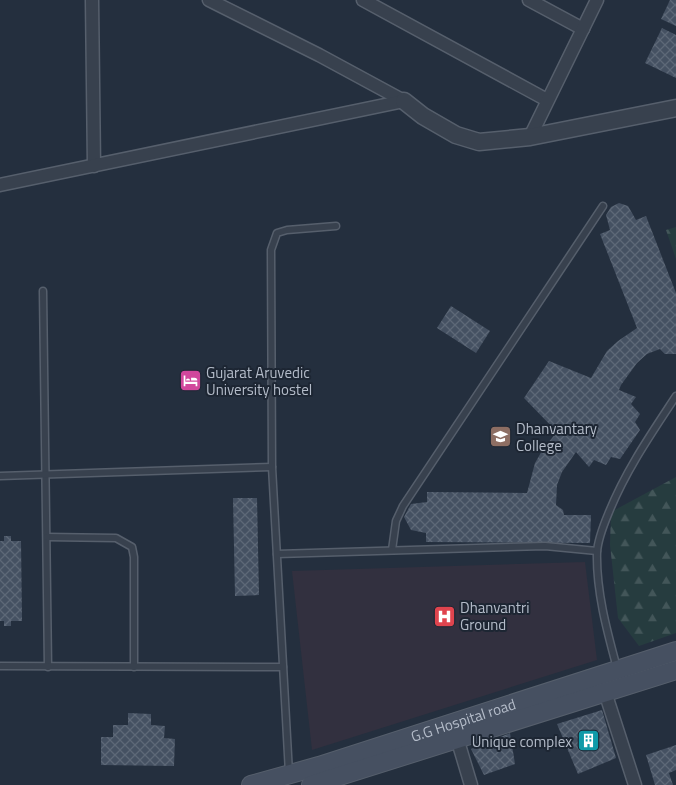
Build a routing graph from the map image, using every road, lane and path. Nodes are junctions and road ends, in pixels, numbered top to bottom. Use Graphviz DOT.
graph roads {
  1 [pos="92,0"];
  2 [pos="209,0"];
  3 [pos="363,0"];
  4 [pos="529,0"];
  5 [pos="597,0"];
  6 [pos="583,30"];
  7 [pos="404,100"];
  8 [pos="547,100"];
  9 [pos="676,108"];
  10 [pos="530,137"];
  11 [pos="94,166"];
  12 [pos="0,185"];
  13 [pos="603,206"];
  14 [pos="336,226"];
  15 [pos="43,290"];
  16 [pos="676,396"];
  17 [pos="272,467"];
  18 [pos="46,474"];
  19 [pos="0,476"];
  20 [pos="47,537"];
  21 [pos="392,550"];
  22 [pos="597,551"];
  23 [pos="277,554"];
  24 [pos="676,651"];
  25 [pos="0,666"];
  26 [pos="48,667"];
  27 [pos="134,667"];
  28 [pos="283,667"];
  29 [pos="618,669"];
  30 [pos="676,670"];
  31 [pos="605,692"];
  32 [pos="457,738"];
  33 [pos="311,778"];
  34 [pos="251,785"];
  35 [pos="472,785"];
  36 [pos="635,785"];
  1 -- 11 [label="street"];
  2 -- 7 [label="street"];
  3 -- 8 [label="street"];
  4 -- 6 [label="street"];
  5 -- 6 [label="street"];
  6 -- 8 [label="street"];
  7 -- 10 [label="street"];
  7 -- 11 [label="street"];
  8 -- 10 [label="street"];
  9 -- 10 [label="street"];
  11 -- 12 [label="street"];
  13 -- 21 [label="lane"];
  14 -- 17 [label="lane"];
  15 -- 18 [label="lane"];
  16 -- 22 [label="lane"];
  17 -- 18 [label="lane"];
  17 -- 23 [label="lane"];
  18 -- 19 [label="lane"];
  18 -- 20 [label="lane"];
  20 -- 26 [label="lane"];
  20 -- 27 [label="lane"];
  21 -- 22 [label="lane"];
  21 -- 23 [label="lane"];
  22 -- 29 [label="lane"];
  23 -- 28 [label="lane"];
  24 -- 29 [label="main road, G.G Hospital road"];
  25 -- 26 [label="lane"];
  26 -- 27 [label="lane"];
  27 -- 28 [label="lane"];
  28 -- 33 [label="lane"];
  29 -- 33 [label="main road, G.G Hospital road"];
  30 -- 31 [label="main road, G.G Hospital road"];
  31 -- 32 [label="main road, G.G Hospital road"];
  31 -- 36 [label="street"];
  32 -- 33 [label="main road, G.G Hospital road"];
  32 -- 35 [label="street"];
  33 -- 34 [label="main road, G.G Hospital road"];
}
